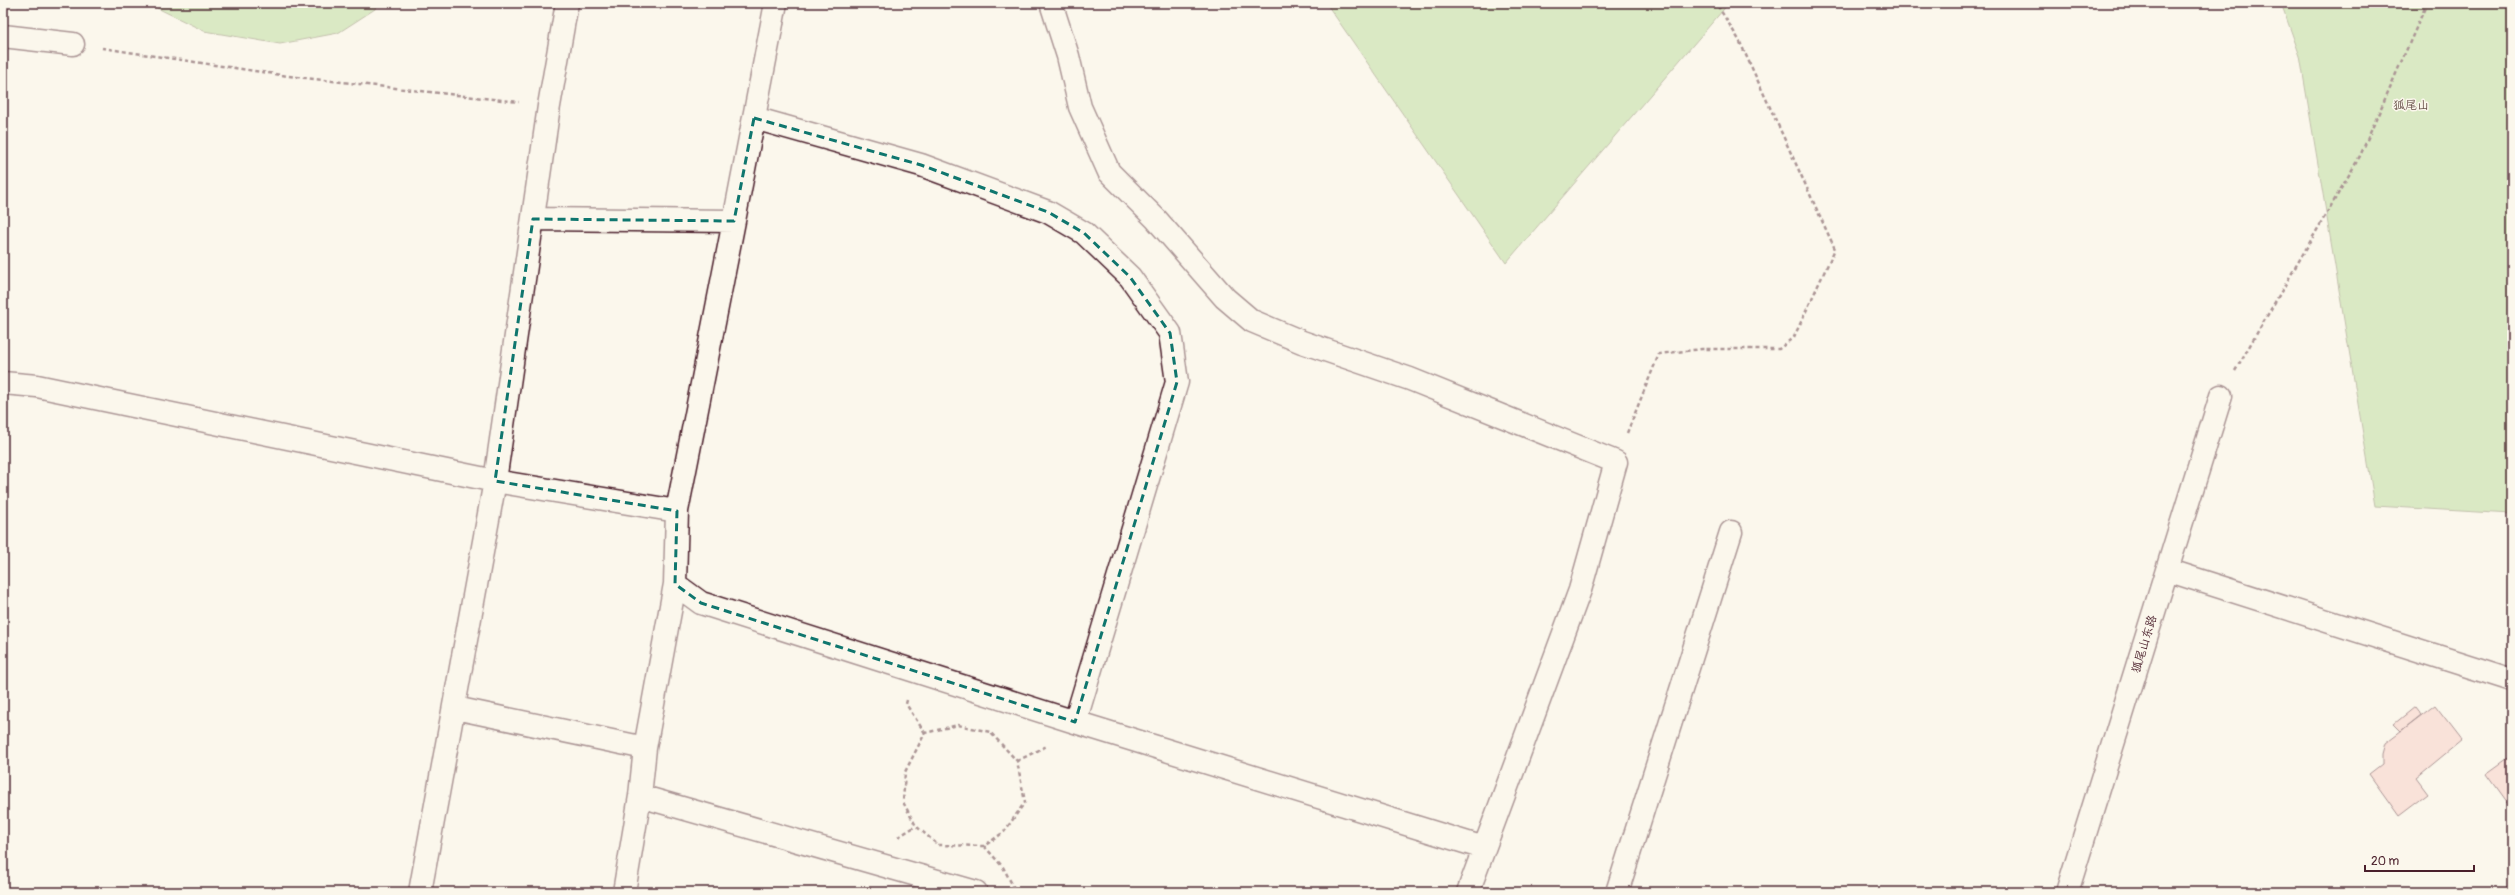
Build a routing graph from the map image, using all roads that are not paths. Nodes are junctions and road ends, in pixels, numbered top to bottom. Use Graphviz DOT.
graph roads {
  1 [pos="567,3"];
  2 [pos="776,3"];
  3 [pos="1051,3"];
  4 [pos="3,36"];
  5 [pos="73,44"];
  6 [pos="754,118"];
  7 [pos="533,219"];
  8 [pos="734,221"];
  9 [pos="3,383"];
  10 [pos="2221,396"];
  11 [pos="495,481"];
  12 [pos="677,511"];
  13 [pos="1730,532"];
  14 [pos="2167,570"];
  15 [pos="675,584"];
  16 [pos="2512,680"];
  17 [pos="455,708"];
  18 [pos="1075,722"];
  19 [pos="645,748"];
  20 [pos="640,796"];
  21 [pos="1484,848"];
  22 [pos="420,892"];
  23 [pos="624,892"];
  24 [pos="976,892"];
  25 [pos="1468,892"];
  26 [pos="1617,892"];
  27 [pos="2067,892"];
  1 -- 7 [label="street"];
  2 -- 6 [label="street"];
  3 -- 21 [label="street"];
  4 -- 5 [label="street"];
  6 -- 8 [label="street"];
  6 -- 18 [label="street"];
  7 -- 8 [label="street"];
  7 -- 11 [label="street"];
  8 -- 12 [label="street"];
  9 -- 11 [label="street"];
  10 -- 14 [label="street, 狐尾山东路"];
  11 -- 12 [label="street"];
  11 -- 17 [label="street"];
  12 -- 15 [label="street"];
  13 -- 26 [label="street"];
  14 -- 16 [label="street"];
  14 -- 27 [label="street, 狐尾山东路"];
  15 -- 18 [label="street"];
  15 -- 19 [label="street"];
  17 -- 19 [label="street"];
  17 -- 22 [label="street"];
  18 -- 21 [label="street"];
  19 -- 20 [label="street"];
  20 -- 23 [label="street"];
  20 -- 24 [label="street"];
  21 -- 25 [label="street"];
}
